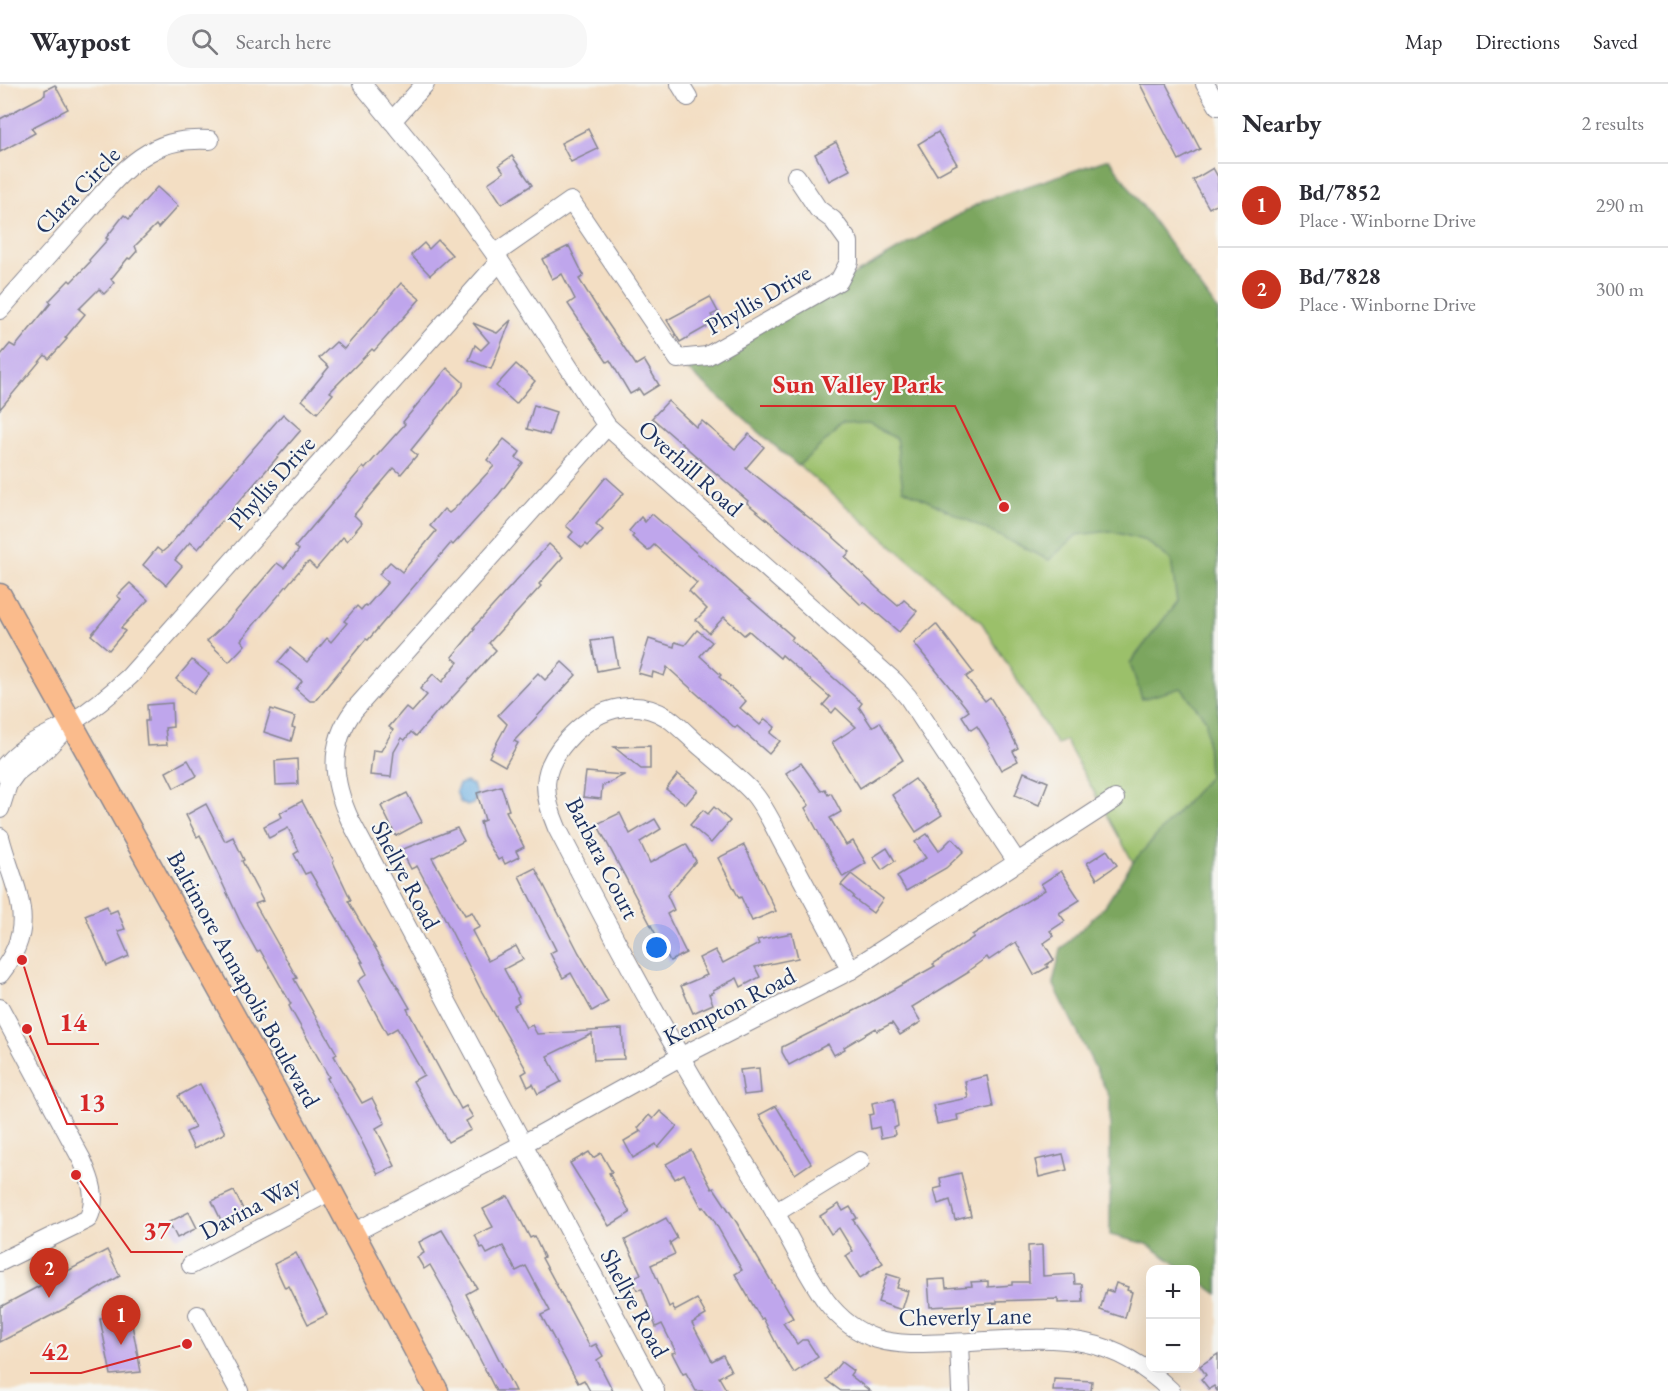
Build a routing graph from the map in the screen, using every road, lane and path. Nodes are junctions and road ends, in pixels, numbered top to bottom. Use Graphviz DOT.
graph roads {
  1 [pos="362,84"];
  2 [pos="425,84"];
  3 [pos="1205,84"];
  4 [pos="1218,106"];
  5 [pos="392,121"];
  6 [pos="210,140"];
  7 [pos="796,176"];
  8 [pos="497,258"];
  9 [pos="0,310"];
  10 [pos="607,426"];
  11 [pos="0,595"];
  12 [pos="70,723"];
  13 [pos="0,772"];
  14 [pos="1115,799"];
  15 [pos="0,808"];
  16 [pos="0,837"];
  17 [pos="1017,862"];
  18 [pos="851,970"];
  19 [pos="0,974"];
  20 [pos="0,1008"];
  21 [pos="680,1058"];
  22 [pos="523,1144"];
  23 [pos="860,1161"];
  24 [pos="331,1191"];
  25 [pos="776,1213"];
  26 [pos="353,1233"];
  27 [pos="0,1262"];
  28 [pos="191,1265"];
  29 [pos="198,1315"];
  30 [pos="959,1343"];
  31 [pos="430,1389"];
  32 [pos="239,1391"];
  33 [pos="655,1391"];
  34 [pos="961,1391"];
  35 [pos="1171,1391"];
  1 -- 5 [label="street, Overhill Road"];
  2 -- 5 [label="street"];
  3 -- 4 [label="street"];
  5 -- 8 [label="street, Overhill Road"];
  6 -- 9 [label="street, Clara Circle"];
  7 -- 8 [label="street, Phyllis Drive"];
  8 -- 10 [label="street, Overhill Road"];
  8 -- 12 [label="street, Phyllis Drive"];
  10 -- 17 [label="street, Overhill Road"];
  10 -- 22 [label="street, Shellye Road"];
  11 -- 12 [label="main road, Baltimore Annapolis Boulevard"];
  12 -- 13 [label="street"];
  12 -- 15 [label="street"];
  12 -- 24 [label="main road, Baltimore Annapolis Boulevard"];
  14 -- 17 [label="street, Kempton Road"];
  16 -- 19 [label="street"];
  17 -- 18 [label="street, Kempton Road"];
  18 -- 21 [label="street, Kempton Road"];
  18 -- 21 [label="street, Barbara Court"];
  20 -- 27 [label="street"];
  21 -- 22 [label="street, Kempton Road"];
  21 -- 25 [label="street, Cheverly Lane"];
  22 -- 26 [label="street, Kempton Road"];
  22 -- 33 [label="street, Shellye Road"];
  23 -- 25 [label="street"];
  24 -- 26 [label="main road, Baltimore Annapolis Boulevard"];
  24 -- 28 [label="street, Davina Way"];
  25 -- 30 [label="street, Cheverly Lane"];
  26 -- 31 [label="main road, Baltimore Annapolis Boulevard"];
  29 -- 32 [label="street"];
  30 -- 34 [label="street"];
  30 -- 35 [label="street, Cheverly Lane"];
}
